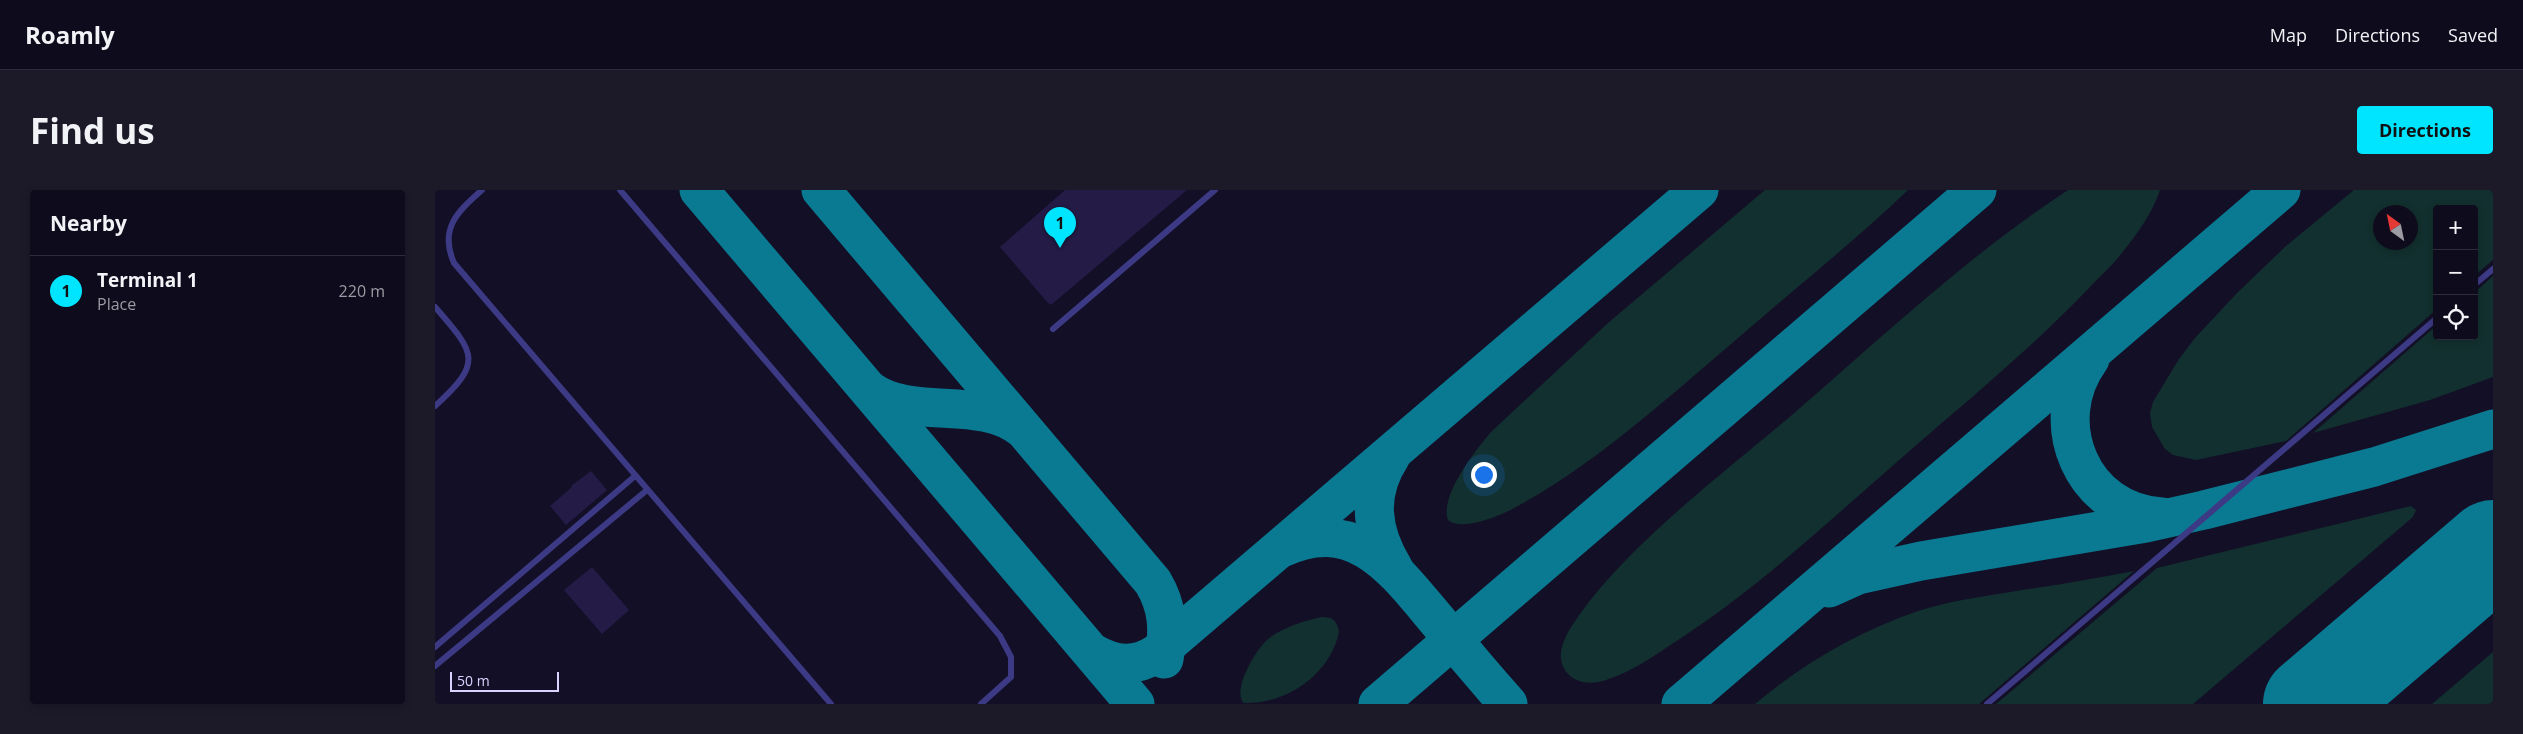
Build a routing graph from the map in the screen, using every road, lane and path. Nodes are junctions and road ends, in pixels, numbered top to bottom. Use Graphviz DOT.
graph roads {
  1 [pos="482,190"];
  2 [pos="620,190"];
  3 [pos="1215,190"];
  4 [pos="2493,269"];
  5 [pos="2478,282"];
  6 [pos="435,307"];
  7 [pos="2433,321"];
  8 [pos="1053,328"];
  9 [pos="435,406"];
  10 [pos="635,476"];
  11 [pos="647,490"];
  12 [pos="435,648"];
  13 [pos="435,666"];
  14 [pos="831,704"];
  15 [pos="981,704"];
  16 [pos="1987,704"];
  1 -- 10 [label="lane"];
  2 -- 15 [label="lane"];
  3 -- 8 [label="lane"];
  4 -- 5 [label="lane"];
  6 -- 9 [label="lane"];
  7 -- 16 [label="lane"];
  10 -- 11 [label="lane"];
  10 -- 12 [label="lane"];
  11 -- 13 [label="lane"];
  11 -- 14 [label="lane"];
}
